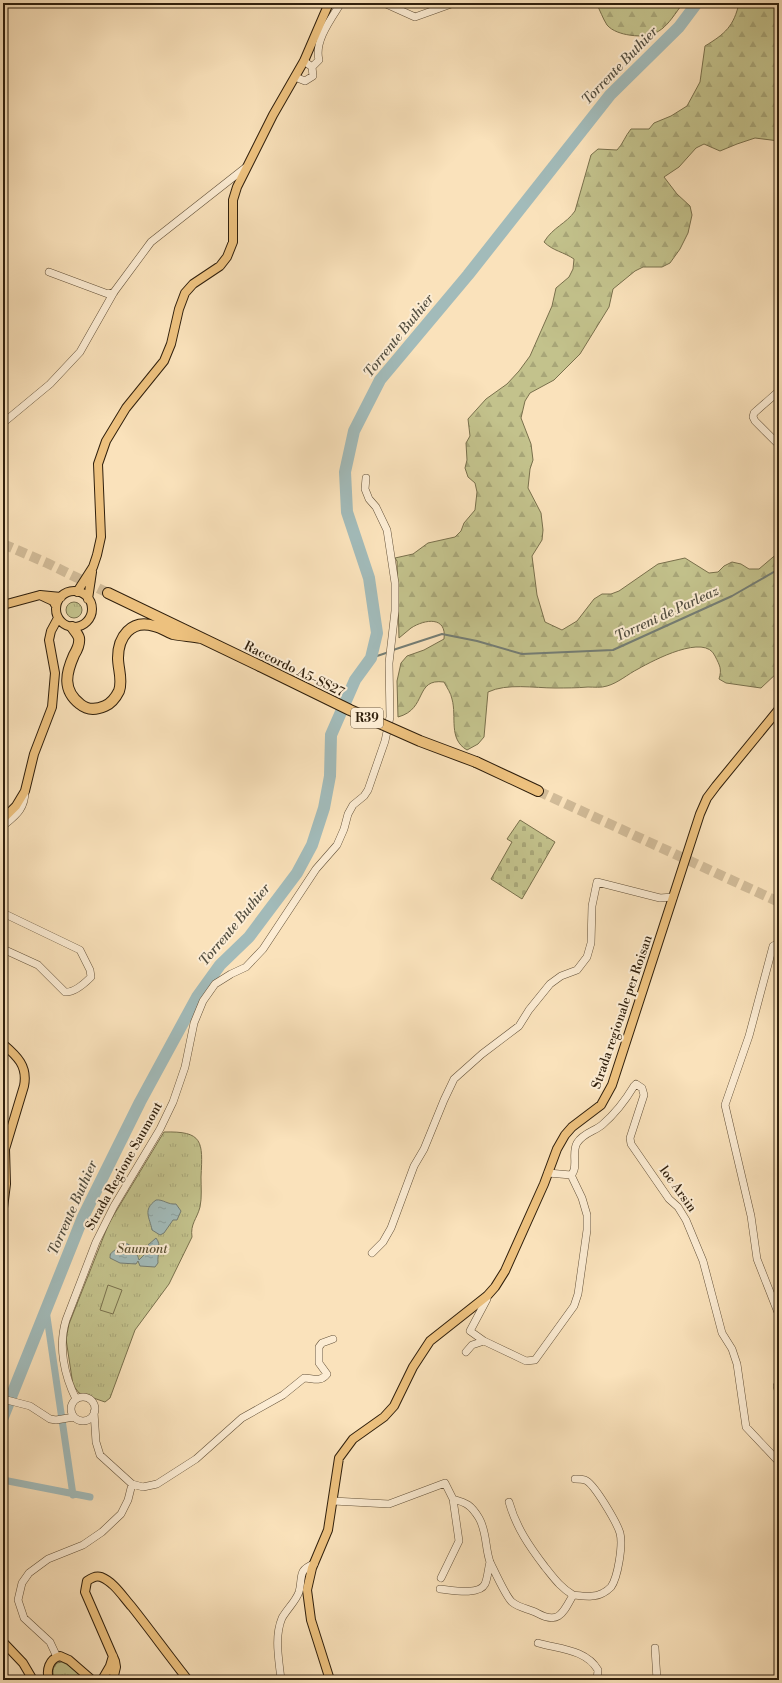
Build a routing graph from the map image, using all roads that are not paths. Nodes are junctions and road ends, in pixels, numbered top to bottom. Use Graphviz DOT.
graph roads {
  1 [pos="329,3"];
  2 [pos="341,3"];
  3 [pos="384,3"];
  4 [pos="454,3"];
  5 [pos="304,61"];
  6 [pos="312,67"];
  7 [pos="295,77"];
  8 [pos="245,168"];
  9 [pos="49,272"];
  10 [pos="114,292"];
  11 [pos="779,392"];
  12 [pos="3,423"];
  13 [pos="779,445"];
  14 [pos="366,478"];
  15 [pos="92,569"];
  16 [pos="77,592"];
  17 [pos="108,593"];
  18 [pos="40,595"];
  19 [pos="61,597"];
  20 [pos="88,599"];
  21 [pos="3,605"];
  22 [pos="56,606"];
  23 [pos="58,618"];
  24 [pos="69,626"];
  25 [pos="200,638"];
  26 [pos="50,645"];
  27 [pos="779,709"];
  28 [pos="25,791"];
  29 [pos="538,791"];
  30 [pos="3,818"];
  31 [pos="3,826"];
  32 [pos="673,897"];
  33 [pos="3,913"];
  34 [pos="779,943"];
  35 [pos="3,949"];
  36 [pos="3,1044"];
  37 [pos="548,1173"];
  38 [pos="571,1175"];
  39 [pos="3,1208"];
  40 [pos="372,1253"];
  41 [pos="487,1296"];
  42 [pos="779,1315"];
  43 [pos="333,1339"];
  44 [pos="484,1341"];
  45 [pos="466,1352"];
  46 [pos="779,1381"];
  47 [pos="779,1394"];
  48 [pos="3,1399"];
  49 [pos="76,1399"];
  50 [pos="94,1412"];
  51 [pos="70,1418"];
  52 [pos="779,1462"];
  53 [pos="575,1479"];
  54 [pos="132,1484"];
  55 [pos="453,1499"];
  56 [pos="333,1501"];
  57 [pos="509,1502"];
  58 [pos="490,1562"];
  59 [pos="314,1564"];
  60 [pos="441,1578"];
  61 [pos="440,1589"];
  62 [pos="573,1595"];
  63 [pos="3,1642"];
  64 [pos="538,1642"];
  65 [pos="655,1648"];
  66 [pos="113,1656"];
  67 [pos="57,1657"];
  68 [pos="82,1670"];
  69 [pos="102,1679"];
  70 [pos="34,1680"];
  71 [pos="49,1680"];
  72 [pos="92,1680"];
  73 [pos="113,1680"];
  74 [pos="188,1680"];
  75 [pos="281,1680"];
  76 [pos="330,1680"];
  77 [pos="596,1680"];
  78 [pos="657,1680"];
  1 -- 5 [label="main road"];
  2 -- 6 [label="street"];
  3 -- 4 [label="street"];
  5 -- 6 [label="street"];
  5 -- 7 [label="main road"];
  6 -- 7 [label="street"];
  7 -- 8 [label="main road"];
  8 -- 10 [label="street"];
  8 -- 15 [label="main road"];
  9 -- 10 [label="street"];
  10 -- 12 [label="street"];
  11 -- 13 [label="street"];
  14 -- 49 [label="street, Strada Regione Saumont"];
  15 -- 16 [label="main road"];
  15 -- 20 [label="main road"];
  16 -- 19 [label="main road"];
  16 -- 20 [label="main road"];
  17 -- 25 [label="highway, Raccordo A5-SS27 / R39"];
  18 -- 19 [label="main road"];
  18 -- 21 [label="main road"];
  18 -- 22 [label="main road"];
  19 -- 22 [label="main road"];
  20 -- 24 [label="main road"];
  22 -- 23 [label="main road"];
  23 -- 24 [label="main road"];
  23 -- 26 [label="main road"];
  24 -- 25 [label="highway"];
  24 -- 26 [label="main road"];
  25 -- 29 [label="highway, Raccordo A5-SS27 / R39, bridge"];
  26 -- 28 [label="main road"];
  27 -- 32 [label="main road, Strada regionale per Roisan"];
  28 -- 30 [label="main road"];
  28 -- 31 [label="street"];
  32 -- 37 [label="main road, Strada regionale per Roisan"];
  32 -- 40 [label="street"];
  33 -- 35 [label="street"];
  34 -- 42 [label="street"];
  36 -- 39 [label="main road"];
  37 -- 38 [label="street"];
  37 -- 41 [label="main road, Strada regionale per Roisan"];
  38 -- 44 [label="street"];
  38 -- 52 [label="street, loc Arsin"];
  41 -- 44 [label="street"];
  41 -- 56 [label="main road, Strada regionale per Roisan"];
  43 -- 54 [label="street"];
  44 -- 45 [label="street"];
  46 -- 47 [label="street"];
  48 -- 51 [label="street"];
  49 -- 50 [label="street"];
  49 -- 51 [label="street"];
  50 -- 51 [label="street"];
  50 -- 54 [label="street"];
  53 -- 62 [label="street"];
  54 -- 67 [label="street"];
  55 -- 56 [label="street"];
  55 -- 58 [label="street"];
  55 -- 60 [label="street"];
  56 -- 59 [label="main road, Strada regionale per Roisan"];
  57 -- 62 [label="street"];
  58 -- 61 [label="street"];
  58 -- 62 [label="street"];
  59 -- 75 [label="street"];
  59 -- 76 [label="main road, Strada regionale per Roisan"];
  63 -- 70 [label="main road"];
  64 -- 77 [label="street"];
  65 -- 78 [label="street"];
  66 -- 69 [label="main road"];
  66 -- 73 [label="main road"];
  66 -- 74 [label="main road"];
  67 -- 68 [label="main road"];
  67 -- 71 [label="main road"];
  68 -- 69 [label="main road"];
  68 -- 72 [label="main road"];
  69 -- 73 [label="main road"];
}
